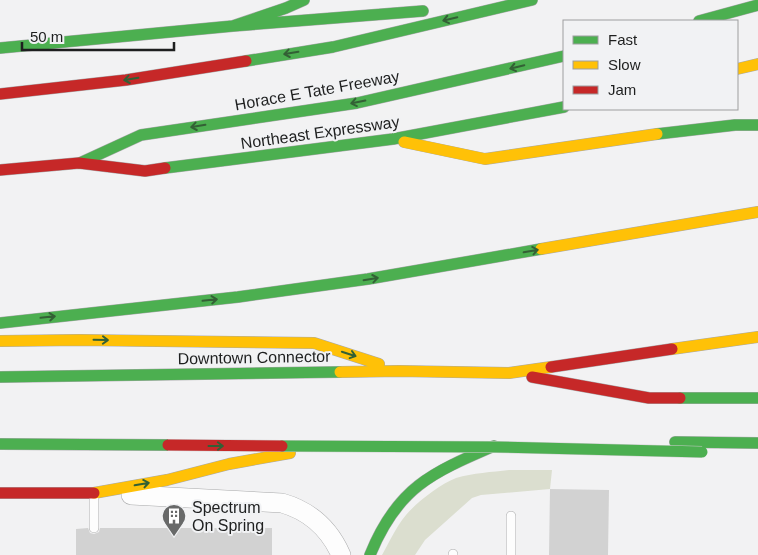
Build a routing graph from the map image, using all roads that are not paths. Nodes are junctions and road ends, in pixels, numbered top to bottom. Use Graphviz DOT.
graph roads {
  1 [pos="304,0"];
  2 [pos="507,0"];
  3 [pos="532,0"];
  4 [pos="758,5"];
  5 [pos="338,6"];
  6 [pos="702,20"];
  7 [pos="233,26"];
  8 [pos="0,48"];
  9 [pos="563,56"];
  10 [pos="758,64"];
  11 [pos="738,69"];
  12 [pos="0,94"];
  13 [pos="563,107"];
  14 [pos="758,125"];
  15 [pos="393,139"];
  16 [pos="79,163"];
  17 [pos="0,170"];
  18 [pos="758,212"];
  19 [pos="0,322"];
  20 [pos="758,337"];
  21 [pos="0,341"];
  22 [pos="400,371"];
  23 [pos="509,372"];
  24 [pos="0,377"];
  25 [pos="758,398"];
  26 [pos="507,441"];
  27 [pos="758,443"];
  28 [pos="0,444"];
  29 [pos="758,452"];
  30 [pos="0,492"];
  31 [pos="94,492"];
  32 [pos="511,516"];
  33 [pos="94,528"];
  34 [pos="341,555"];
  35 [pos="370,555"];
  36 [pos="511,555"];
  1 -- 7 [label="main road"];
  2 -- 7 [label="main road"];
  3 -- 12 [label="main road, one-way"];
  4 -- 6 [label="main road"];
  5 -- 7 [label="main road"];
  7 -- 8 [label="main road"];
  9 -- 16 [label="main road, Horace E Tate Freeway, one-way"];
  10 -- 11 [label="main road"];
  13 -- 15 [label="main road, Northeast Expressway"];
  14 -- 15 [label="main road"];
  15 -- 16 [label="main road, Northeast Expressway"];
  16 -- 17 [label="main road"];
  19 -- 18 [label="main road, one-way"];
  20 -- 23 [label="main road"];
  21 -- 22 [label="main road, one-way"];
  22 -- 23 [label="main road, Downtown Connector"];
  22 -- 24 [label="main road, Downtown Connector"];
  23 -- 25 [label="main road"];
  26 -- 27 [label="main road"];
  31 -- 26 [label="main road, one-way"];
  26 -- 35 [label="main road"];
  28 -- 29 [label="main road, one-way, bridge"];
  30 -- 31 [label="main road"];
  31 -- 33 [label="lane"];
  31 -- 34 [label="street"];
  32 -- 36 [label="lane"];
}
